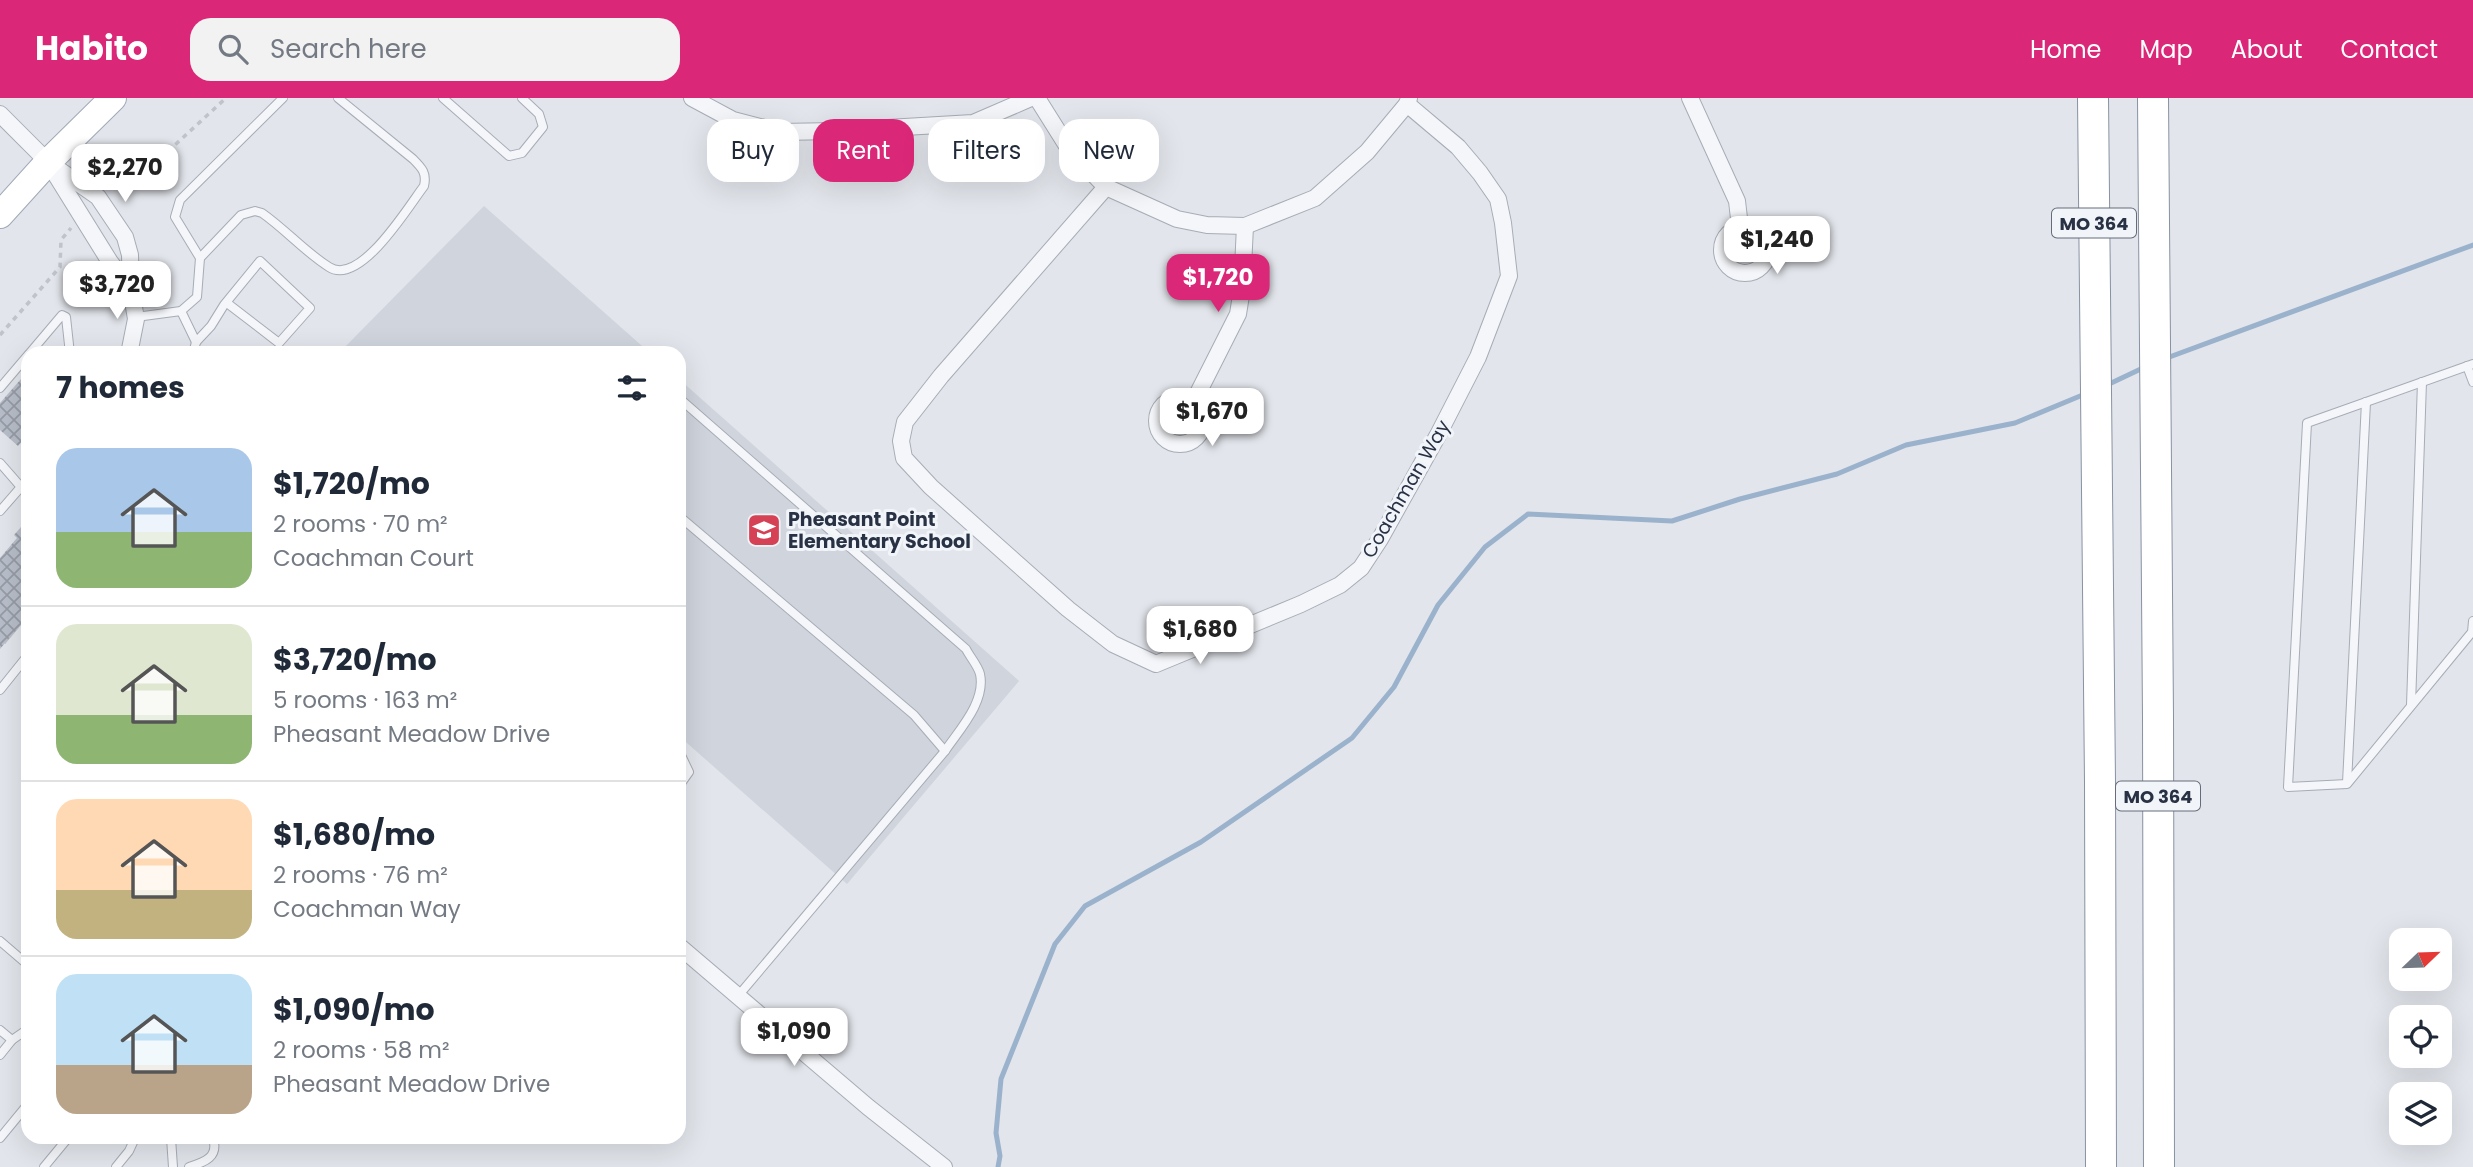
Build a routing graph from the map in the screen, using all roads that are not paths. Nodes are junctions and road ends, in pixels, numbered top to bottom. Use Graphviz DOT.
graph roads {
  1 [pos="113,98"];
  2 [pos="283,98"];
  3 [pos="338,98"];
  4 [pos="443,98"];
  5 [pos="522,98"];
  6 [pos="692,98"];
  7 [pos="1031,98"];
  8 [pos="1037,98"];
  9 [pos="1690,98"];
  10 [pos="2093,98"];
  11 [pos="2153,98"];
  12 [pos="1408,101"];
  13 [pos="0,114"];
  14 [pos="48,162"];
  15 [pos="1106,187"];
  16 [pos="0,215"];
  17 [pos="1245,226"];
  18 [pos="1741,227"];
  19 [pos="200,258"];
  20 [pos="131,289"];
  21 [pos="227,303"];
  22 [pos="181,311"];
  23 [pos="135,317"];
  24 [pos="196,342"];
  25 [pos="36,346"];
  26 [pos="69,346"];
  27 [pos="131,346"];
  28 [pos="195,346"];
  29 [pos="21,363"];
  30 [pos="2470,365"];
  31 [pos="2422,382"];
  32 [pos="2473,382"];
  33 [pos="0,387"];
  34 [pos="2366,402"];
  35 [pos="1193,403"];
  36 [pos="686,404"];
  37 [pos="0,463"];
  38 [pos="21,483"];
  39 [pos="21,489"];
  40 [pos="0,511"];
  41 [pos="686,522"];
  42 [pos="2473,621"];
  43 [pos="21,664"];
  44 [pos="0,690"];
  45 [pos="2411,706"];
  46 [pos="945,751"];
  47 [pos="2347,784"];
  48 [pos="0,941"];
  49 [pos="686,952"];
  50 [pos="21,959"];
  51 [pos="738,996"];
  52 [pos="0,1030"];
  53 [pos="21,1034"];
  54 [pos="12,1040"];
  55 [pos="0,1055"];
  56 [pos="21,1112"];
  57 [pos="0,1138"];
  58 [pos="63,1144"];
  59 [pos="133,1144"];
  60 [pos="172,1144"];
  61 [pos="214,1144"];
  62 [pos="940,1163"];
  63 [pos="44,1167"];
  64 [pos="116,1167"];
  65 [pos="173,1167"];
  66 [pos="189,1167"];
  67 [pos="2101,1167"];
  68 [pos="2159,1167"];
  1 -- 14 [label="main road"];
  2 -- 19 [label="lane"];
  3 -- 19 [label="lane"];
  4 -- 5 [label="lane"];
  6 -- 7 [label="street"];
  8 -- 15 [label="street"];
  9 -- 18 [label="street"];
  10 -- 67 [label="highway, MO 364"];
  11 -- 68 [label="highway, MO 364"];
  12 -- 15 [label="street, Coachman Way"];
  12 -- 17 [label="street"];
  13 -- 14 [label="street"];
  14 -- 16 [label="main road"];
  14 -- 20 [label="street"];
  14 -- 20 [label="street"];
  15 -- 17 [label="street"];
  17 -- 35 [label="street"];
  19 -- 22 [label="lane"];
  20 -- 23 [label="street"];
  21 -- 21 [label="lane"];
  21 -- 24 [label="lane"];
  22 -- 23 [label="lane"];
  22 -- 24 [label="lane"];
  23 -- 27 [label="street"];
  24 -- 28 [label="lane"];
  25 -- 26 [label="lane"];
  29 -- 33 [label="lane"];
  30 -- 31 [label="lane"];
  30 -- 32 [label="lane"];
  31 -- 34 [label="lane"];
  31 -- 45 [label="lane"];
  34 -- 47 [label="lane"];
  34 -- 47 [label="lane"];
  36 -- 46 [label="lane"];
  37 -- 38 [label="lane"];
  39 -- 40 [label="lane"];
  41 -- 46 [label="lane"];
  42 -- 45 [label="lane"];
  43 -- 44 [label="lane"];
  45 -- 47 [label="lane"];
  46 -- 51 [label="lane"];
  48 -- 50 [label="lane"];
  49 -- 51 [label="street"];
  51 -- 62 [label="street"];
  52 -- 54 [label="lane"];
  53 -- 54 [label="lane"];
  54 -- 55 [label="lane"];
  56 -- 57 [label="lane"];
  58 -- 63 [label="lane"];
  59 -- 64 [label="lane"];
  60 -- 65 [label="lane"];
  61 -- 66 [label="lane"];
}
